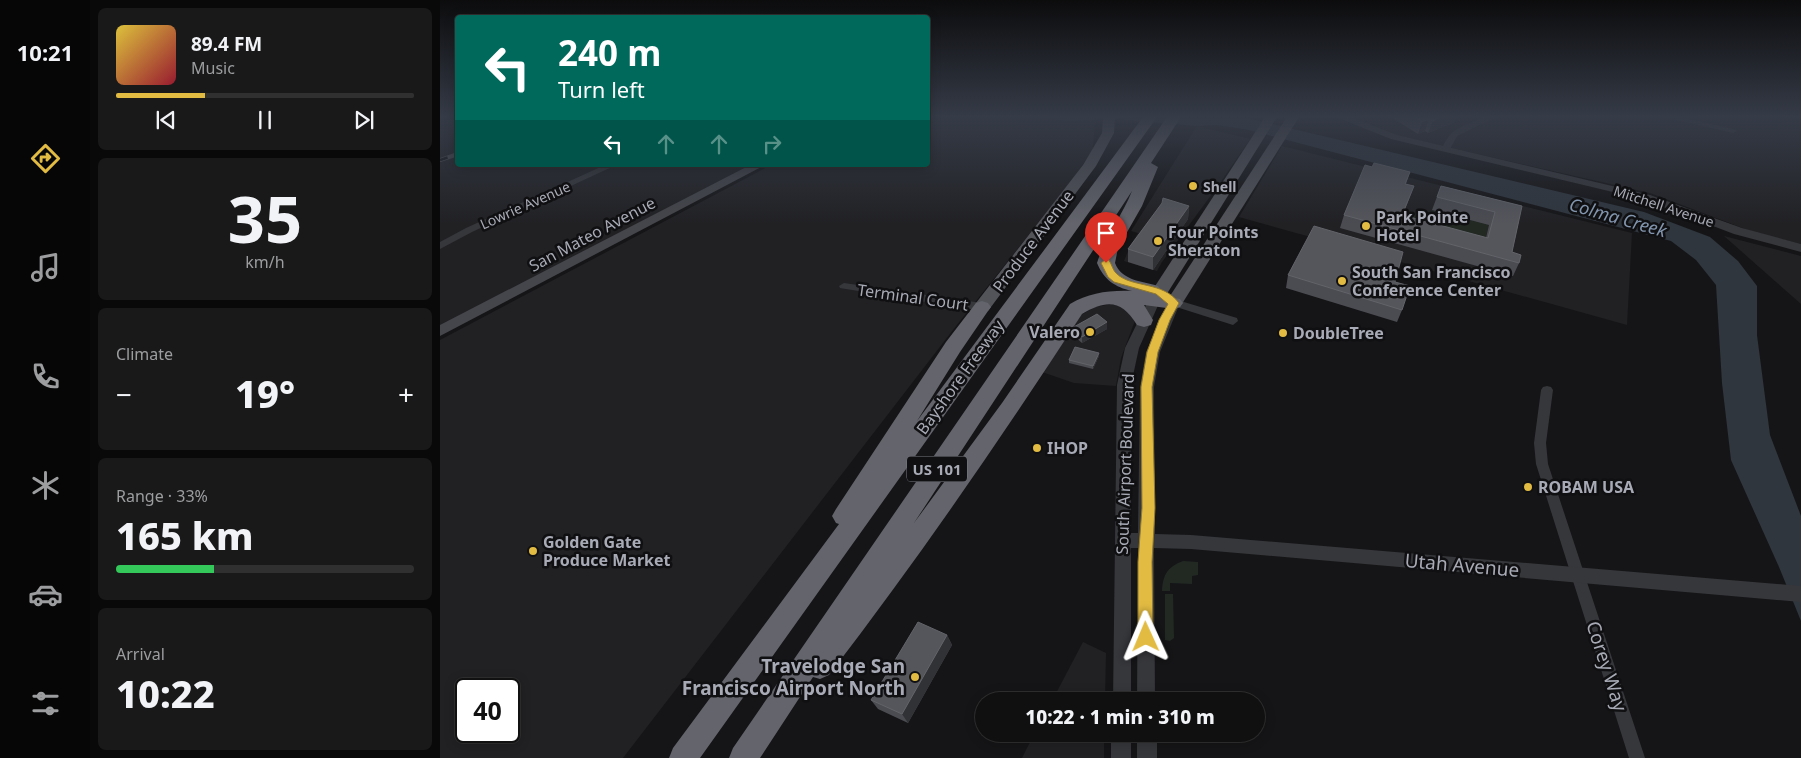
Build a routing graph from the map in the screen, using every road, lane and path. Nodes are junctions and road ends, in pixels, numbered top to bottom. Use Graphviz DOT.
graph roads {
  1 [pos="1097,152"];
  2 [pos="1125,152"];
  3 [pos="1151,152"];
  4 [pos="1157,152"];
  5 [pos="1248,152"];
  6 [pos="1270,152"];
  7 [pos="1460,152"];
  8 [pos="608,167"];
  9 [pos="755,167"];
  10 [pos="440,246"];
  11 [pos="1801,248"];
  12 [pos="844,286"];
  13 [pos="1157,296"];
  14 [pos="1118,297"];
  15 [pos="1174,303"];
  16 [pos="982,307"];
  17 [pos="1144,320"];
  18 [pos="1233,321"];
  19 [pos="440,331"];
  20 [pos="1547,390"];
  21 [pos="1122,540"];
  22 [pos="1146,541"];
  23 [pos="1578,575"];
  24 [pos="1801,594"];
  25 [pos="766,643"];
  26 [pos="1122,692"];
  27 [pos="1146,692"];
  28 [pos="1121,742"];
  29 [pos="1147,742"];
  30 [pos="682,758"];
  31 [pos="744,758"];
  32 [pos="1121,758"];
  33 [pos="1147,758"];
  34 [pos="1637,758"];
  1 -- 16 [label="main road, Produce Avenue"];
  2 -- 25 [label="highway, Bayshore Freeway / US 101"];
  3 -- 31 [label="highway, Bayshore Freeway / US 101"];
  4 -- 13 [label="highway"];
  5 -- 13 [label="main road, South Airport Boulevard"];
  6 -- 15 [label="main road, South Airport Boulevard"];
  7 -- 11 [label="street, Mitchell Avenue"];
  8 -- 10 [label="street, Lowrie Avenue"];
  9 -- 19 [label="main road, San Mateo Avenue"];
  12 -- 16 [label="street, Terminal Court"];
  13 -- 14 [label="highway"];
  13 -- 15 [label="highway"];
  13 -- 17 [label="street, South Airport Boulevard"];
  14 -- 17 [label="highway"];
  14 -- 31 [label="highway"];
  15 -- 18 [label="street"];
  15 -- 22 [label="street, South Airport Boulevard"];
  16 -- 25 [label="highway"];
  17 -- 21 [label="street, South Airport Boulevard"];
  20 -- 23 [label="street, Corey Way"];
  21 -- 22 [label="street, Utah Avenue"];
  21 -- 26 [label="street, South Airport Boulevard"];
  22 -- 23 [label="street, Utah Avenue"];
  22 -- 27 [label="street, South Airport Boulevard"];
  23 -- 24 [label="street, Utah Avenue"];
  23 -- 34 [label="street, Corey Way"];
  25 -- 30 [label="highway, Bayshore Freeway / US 101"];
  28 -- 32 [label="street"];
  29 -- 33 [label="street"];
}
